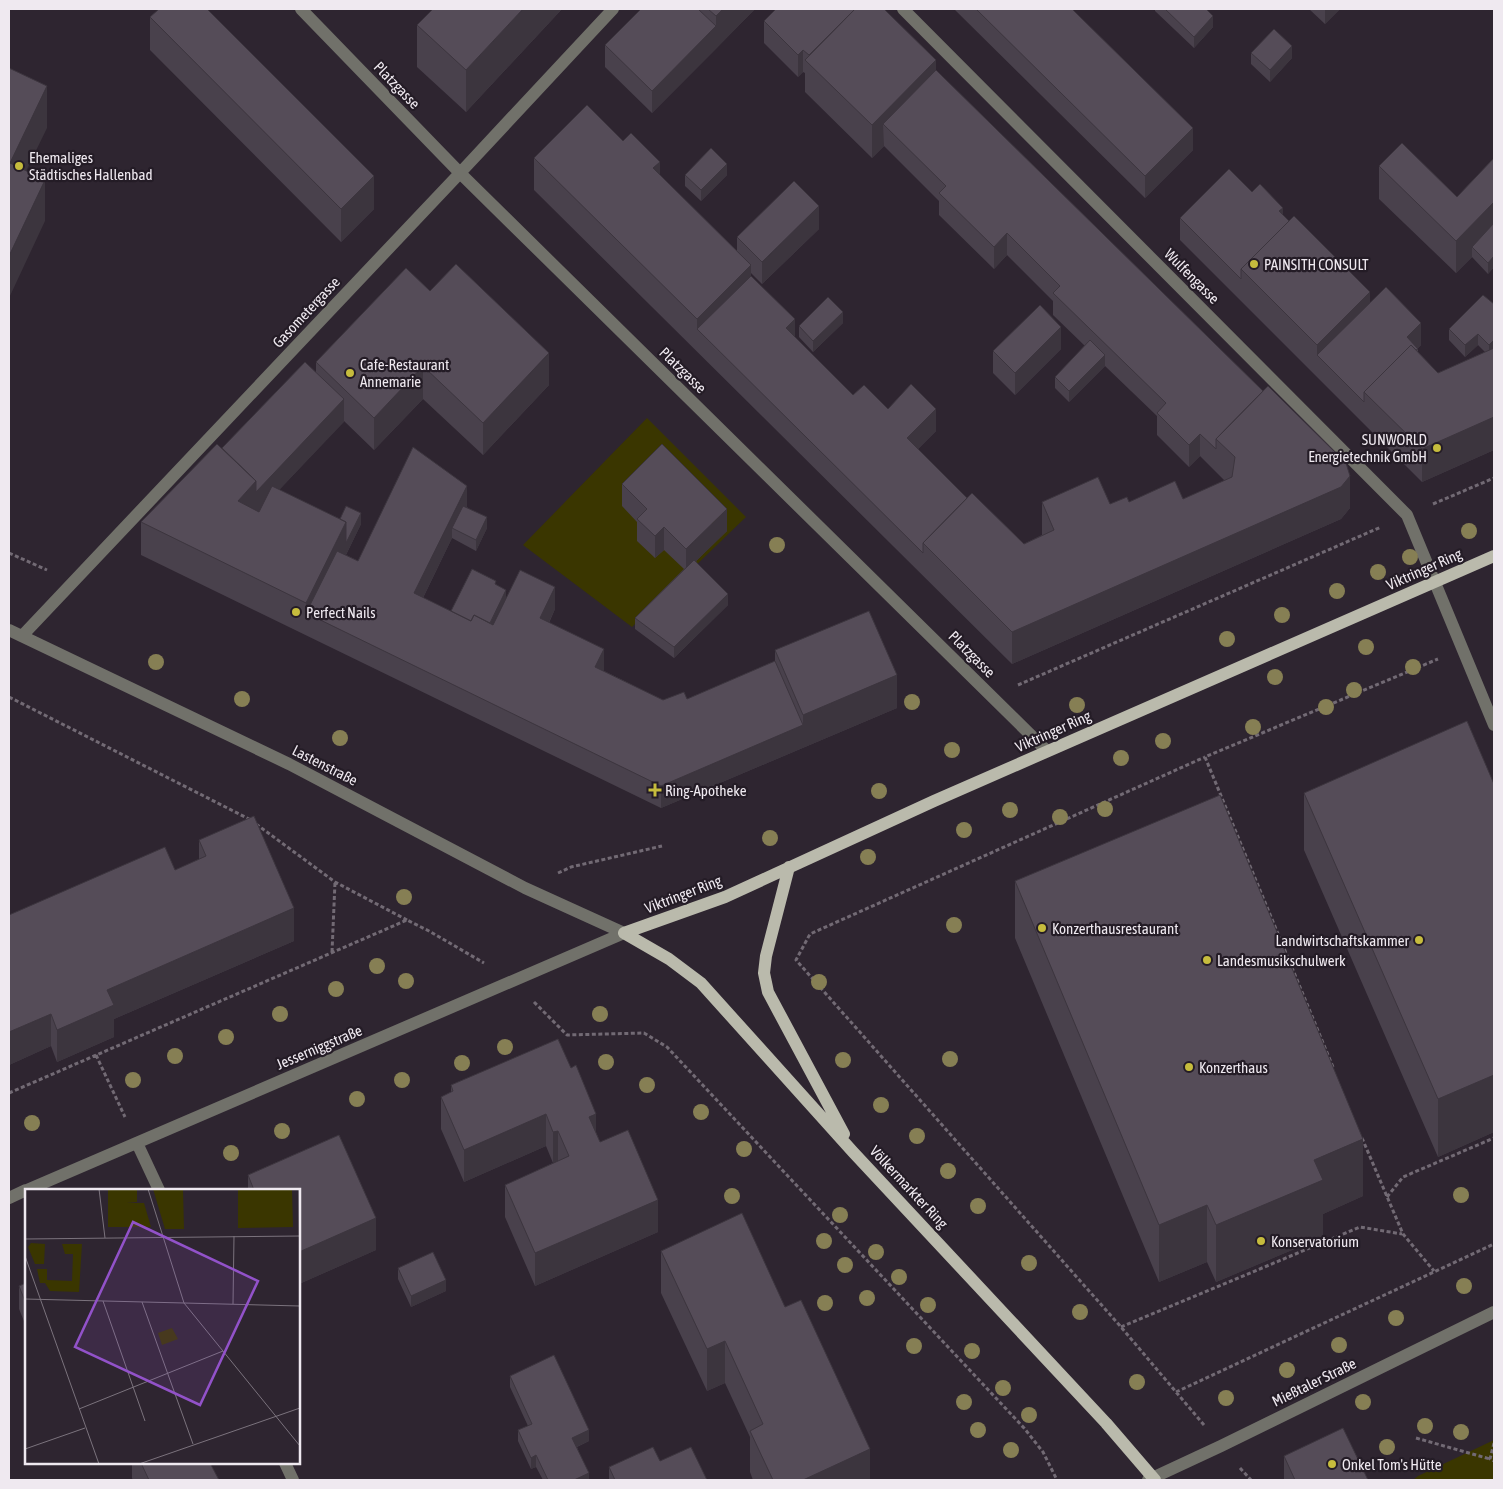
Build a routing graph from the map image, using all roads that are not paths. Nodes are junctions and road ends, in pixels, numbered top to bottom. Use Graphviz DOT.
graph roads {
  1 [pos="301,9"];
  2 [pos="613,9"];
  3 [pos="903,9"];
  4 [pos="460,173"];
  5 [pos="1494,556"];
  6 [pos="1435,582"];
  7 [pos="9,630"];
  8 [pos="22,636"];
  9 [pos="1494,725"];
  10 [pos="1047,751"];
  11 [pos="789,866"];
  12 [pos="624,933"];
  13 [pos="137,1143"];
  14 [pos="853,1152"];
  15 [pos="28,1189"];
  16 [pos="159,1189"];
  17 [pos="25,1190"];
  18 [pos="9,1198"];
  19 [pos="1494,1312"];
  20 [pos="285,1464"];
  21 [pos="293,1480"];
  22 [pos="1152,1480"];
  1 -- 4 [label="street, Platzgasse"];
  2 -- 4 [label="street, Gasometergasse"];
  3 -- 6 [label="street, Wulfengasse"];
  4 -- 8 [label="street, Gasometergasse"];
  4 -- 10 [label="street, Platzgasse"];
  5 -- 6 [label="main road, Viktringer Ring"];
  6 -- 9 [label="street, Wulfengasse"];
  6 -- 10 [label="main road, Viktringer Ring"];
  7 -- 8 [label="street, Lastenstraße"];
  8 -- 12 [label="street, Lastenstraße"];
  10 -- 11 [label="main road, Viktringer Ring"];
  11 -- 12 [label="main road, Viktringer Ring"];
  11 -- 14 [label="main road"];
  12 -- 13 [label="street, Jesserniggstraße"];
  12 -- 14 [label="main road, Völkermarkter Ring"];
  13 -- 15 [label="street, Jesserniggstraße"];
  13 -- 16 [label="street"];
  14 -- 22 [label="main road, Völkermarkter Ring"];
  17 -- 18 [label="street, Jesserniggstraße"];
  19 -- 22 [label="street, Mießtaler Straße"];
  20 -- 21 [label="street"];
}
